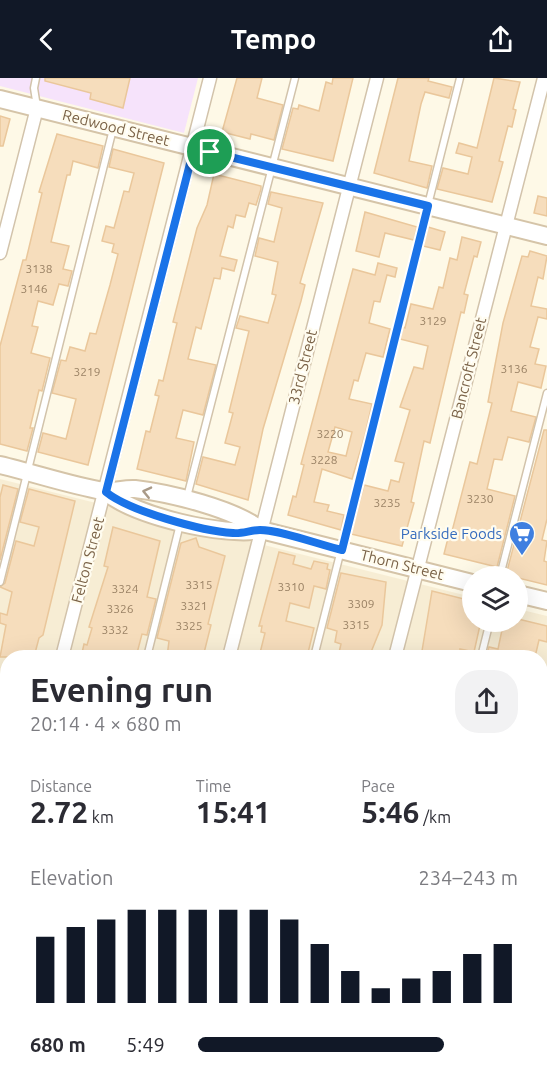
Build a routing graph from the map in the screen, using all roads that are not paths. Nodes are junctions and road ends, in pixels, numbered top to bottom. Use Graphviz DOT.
graph roads {
  1 [pos="36,78"];
  2 [pos="210,78"];
  3 [pos="295,78"];
  4 [pos="377,78"];
  5 [pos="460,78"];
  6 [pos="544,78"];
  7 [pos="0,99"];
  8 [pos="37,108"];
  9 [pos="114,127"];
  10 [pos="194,148"];
  11 [pos="272,167"];
  12 [pos="349,187"];
  13 [pos="428,206"];
  14 [pos="506,225"];
  15 [pos="547,236"];
  16 [pos="0,253"];
  17 [pos="547,393"];
  18 [pos="0,465"];
  19 [pos="26,471"];
  20 [pos="106,492"];
  21 [pos="186,501"];
  22 [pos="181,522"];
  23 [pos="261,530"];
  24 [pos="342,550"];
  25 [pos="503,566"];
  26 [pos="418,569"];
  27 [pos="462,580"];
  28 [pos="0,582"];
  29 [pos="528,597"];
  30 [pos="547,602"];
  31 [pos="488,632"];
  32 [pos="64,650"];
  33 [pos="149,650"];
  34 [pos="232,650"];
  35 [pos="316,650"];
  36 [pos="397,650"];
  37 [pos="484,650"];
  1 -- 8 [label="lane"];
  2 -- 10 [label="street, Felton Street"];
  3 -- 11 [label="lane"];
  4 -- 12 [label="street, 33rd Street"];
  5 -- 13 [label="lane"];
  6 -- 14 [label="street, Bancroft Street"];
  7 -- 8 [label="street, Redwood Street"];
  8 -- 9 [label="street, Redwood Street"];
  8 -- 16 [label="street"];
  9 -- 10 [label="street, Redwood Street"];
  9 -- 19 [label="lane"];
  10 -- 11 [label="street, Redwood Street"];
  10 -- 20 [label="street, Felton Street"];
  11 -- 12 [label="street, Redwood Street"];
  11 -- 21 [label="lane"];
  12 -- 13 [label="street, Redwood Street"];
  12 -- 23 [label="street, 33rd Street"];
  13 -- 14 [label="street, Redwood Street"];
  13 -- 24 [label="lane"];
  14 -- 15 [label="street, Redwood Street"];
  14 -- 26 [label="street, Bancroft Street"];
  17 -- 25 [label="lane"];
  18 -- 19 [label="street, Thorn Street"];
  19 -- 20 [label="street, Thorn Street"];
  19 -- 28 [label="lane"];
  21 -- 20 [label="street, Thorn Street, one-way"];
  20 -- 22 [label="street, Thorn Street"];
  20 -- 32 [label="street, Felton Street"];
  21 -- 23 [label="street, Thorn Street"];
  22 -- 23 [label="street, Thorn Street"];
  22 -- 33 [label="lane"];
  23 -- 24 [label="street, Thorn Street"];
  23 -- 34 [label="street, 33rd Street"];
  24 -- 26 [label="street, Thorn Street"];
  24 -- 35 [label="lane"];
  26 -- 27 [label="street, Thorn Street"];
  26 -- 36 [label="street, Bancroft Street"];
  29 -- 30 [label="street"];
  31 -- 37 [label="lane"];
}
